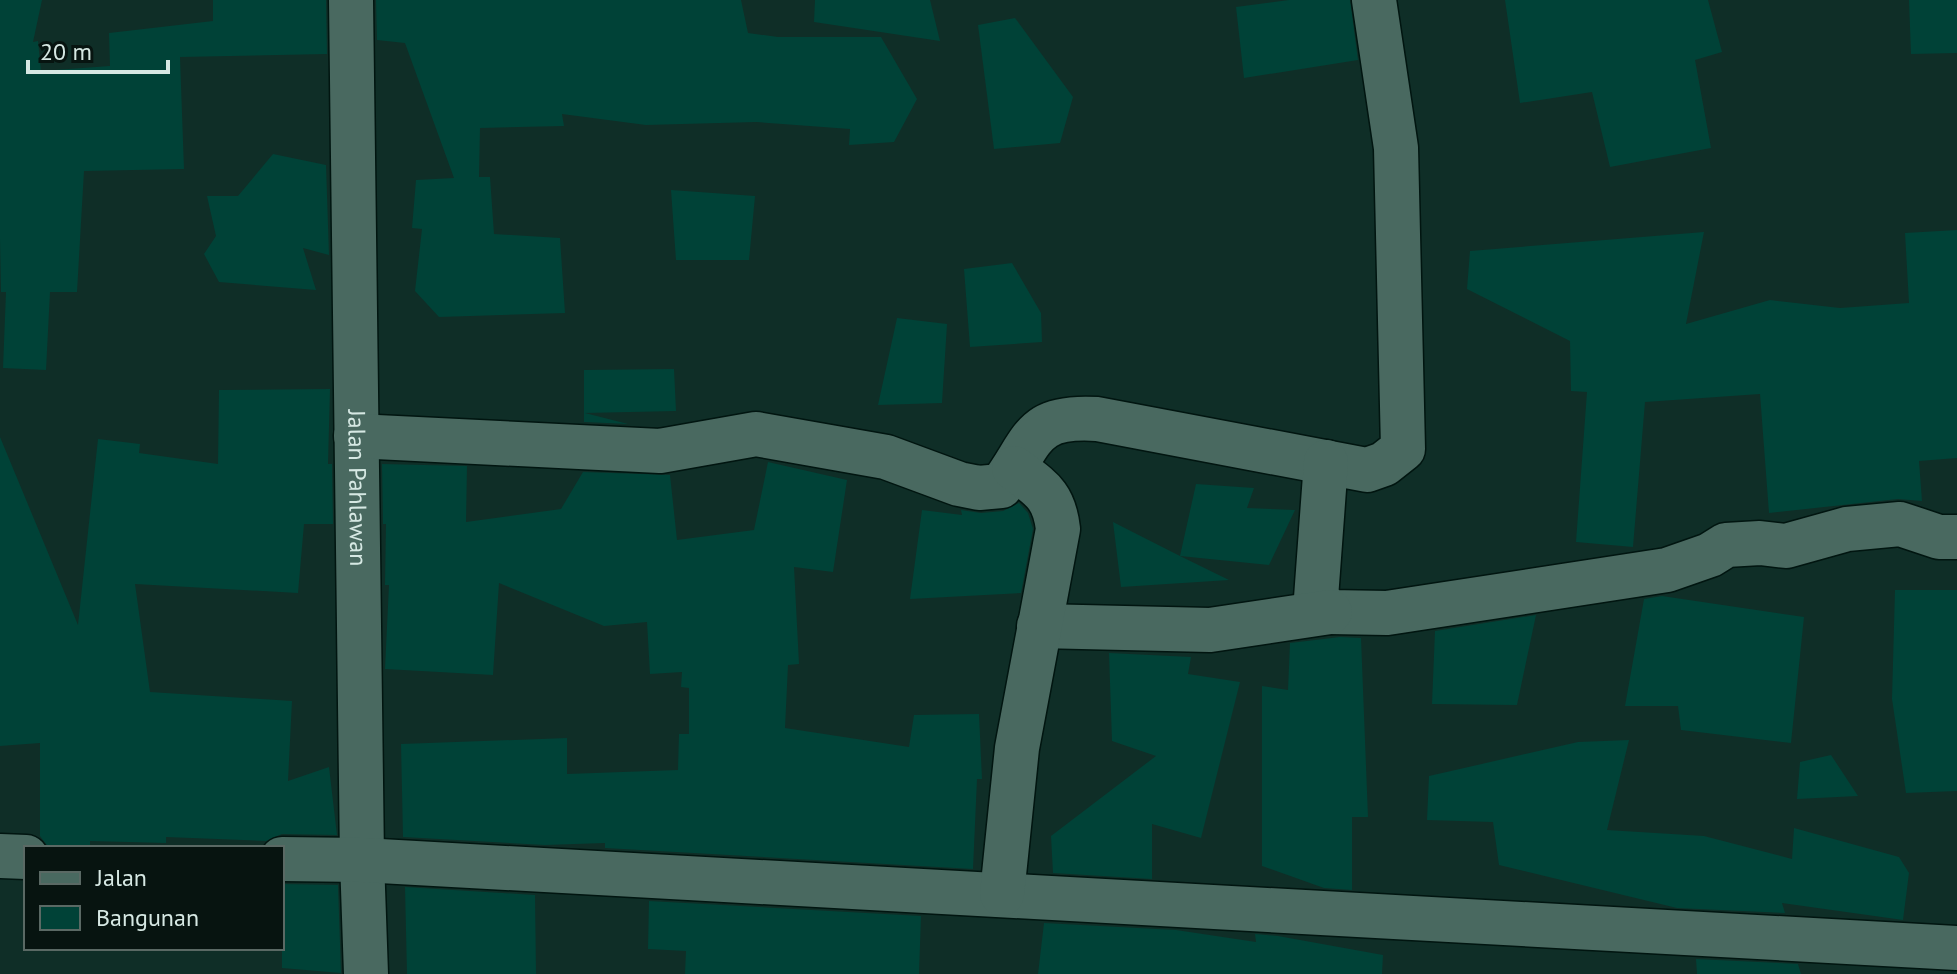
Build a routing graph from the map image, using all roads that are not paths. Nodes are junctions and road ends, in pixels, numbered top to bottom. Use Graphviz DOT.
graph roads {
  1 [pos="351,0"];
  2 [pos="1374,0"];
  3 [pos="356,436"];
  4 [pos="1326,462"];
  5 [pos="1014,468"];
  6 [pos="1957,537"];
  7 [pos="1330,612"];
  8 [pos="1039,626"];
  9 [pos="0,856"];
  10 [pos="24,857"];
  11 [pos="284,859"];
  12 [pos="362,860"];
  13 [pos="1002,894"];
  14 [pos="1957,948"];
  15 [pos="366,974"];
  1 -- 3 [label="street, Jalan Pahlawan"];
  2 -- 4 [label="street"];
  3 -- 5 [label="street"];
  3 -- 12 [label="street, Jalan Pahlawan"];
  4 -- 5 [label="street"];
  4 -- 7 [label="street"];
  5 -- 8 [label="street"];
  6 -- 7 [label="street"];
  7 -- 8 [label="street"];
  8 -- 13 [label="street"];
  9 -- 10 [label="street"];
  11 -- 12 [label="street"];
  12 -- 13 [label="street"];
  12 -- 15 [label="street, Jalan Pahlawan"];
  13 -- 14 [label="street"];
}
